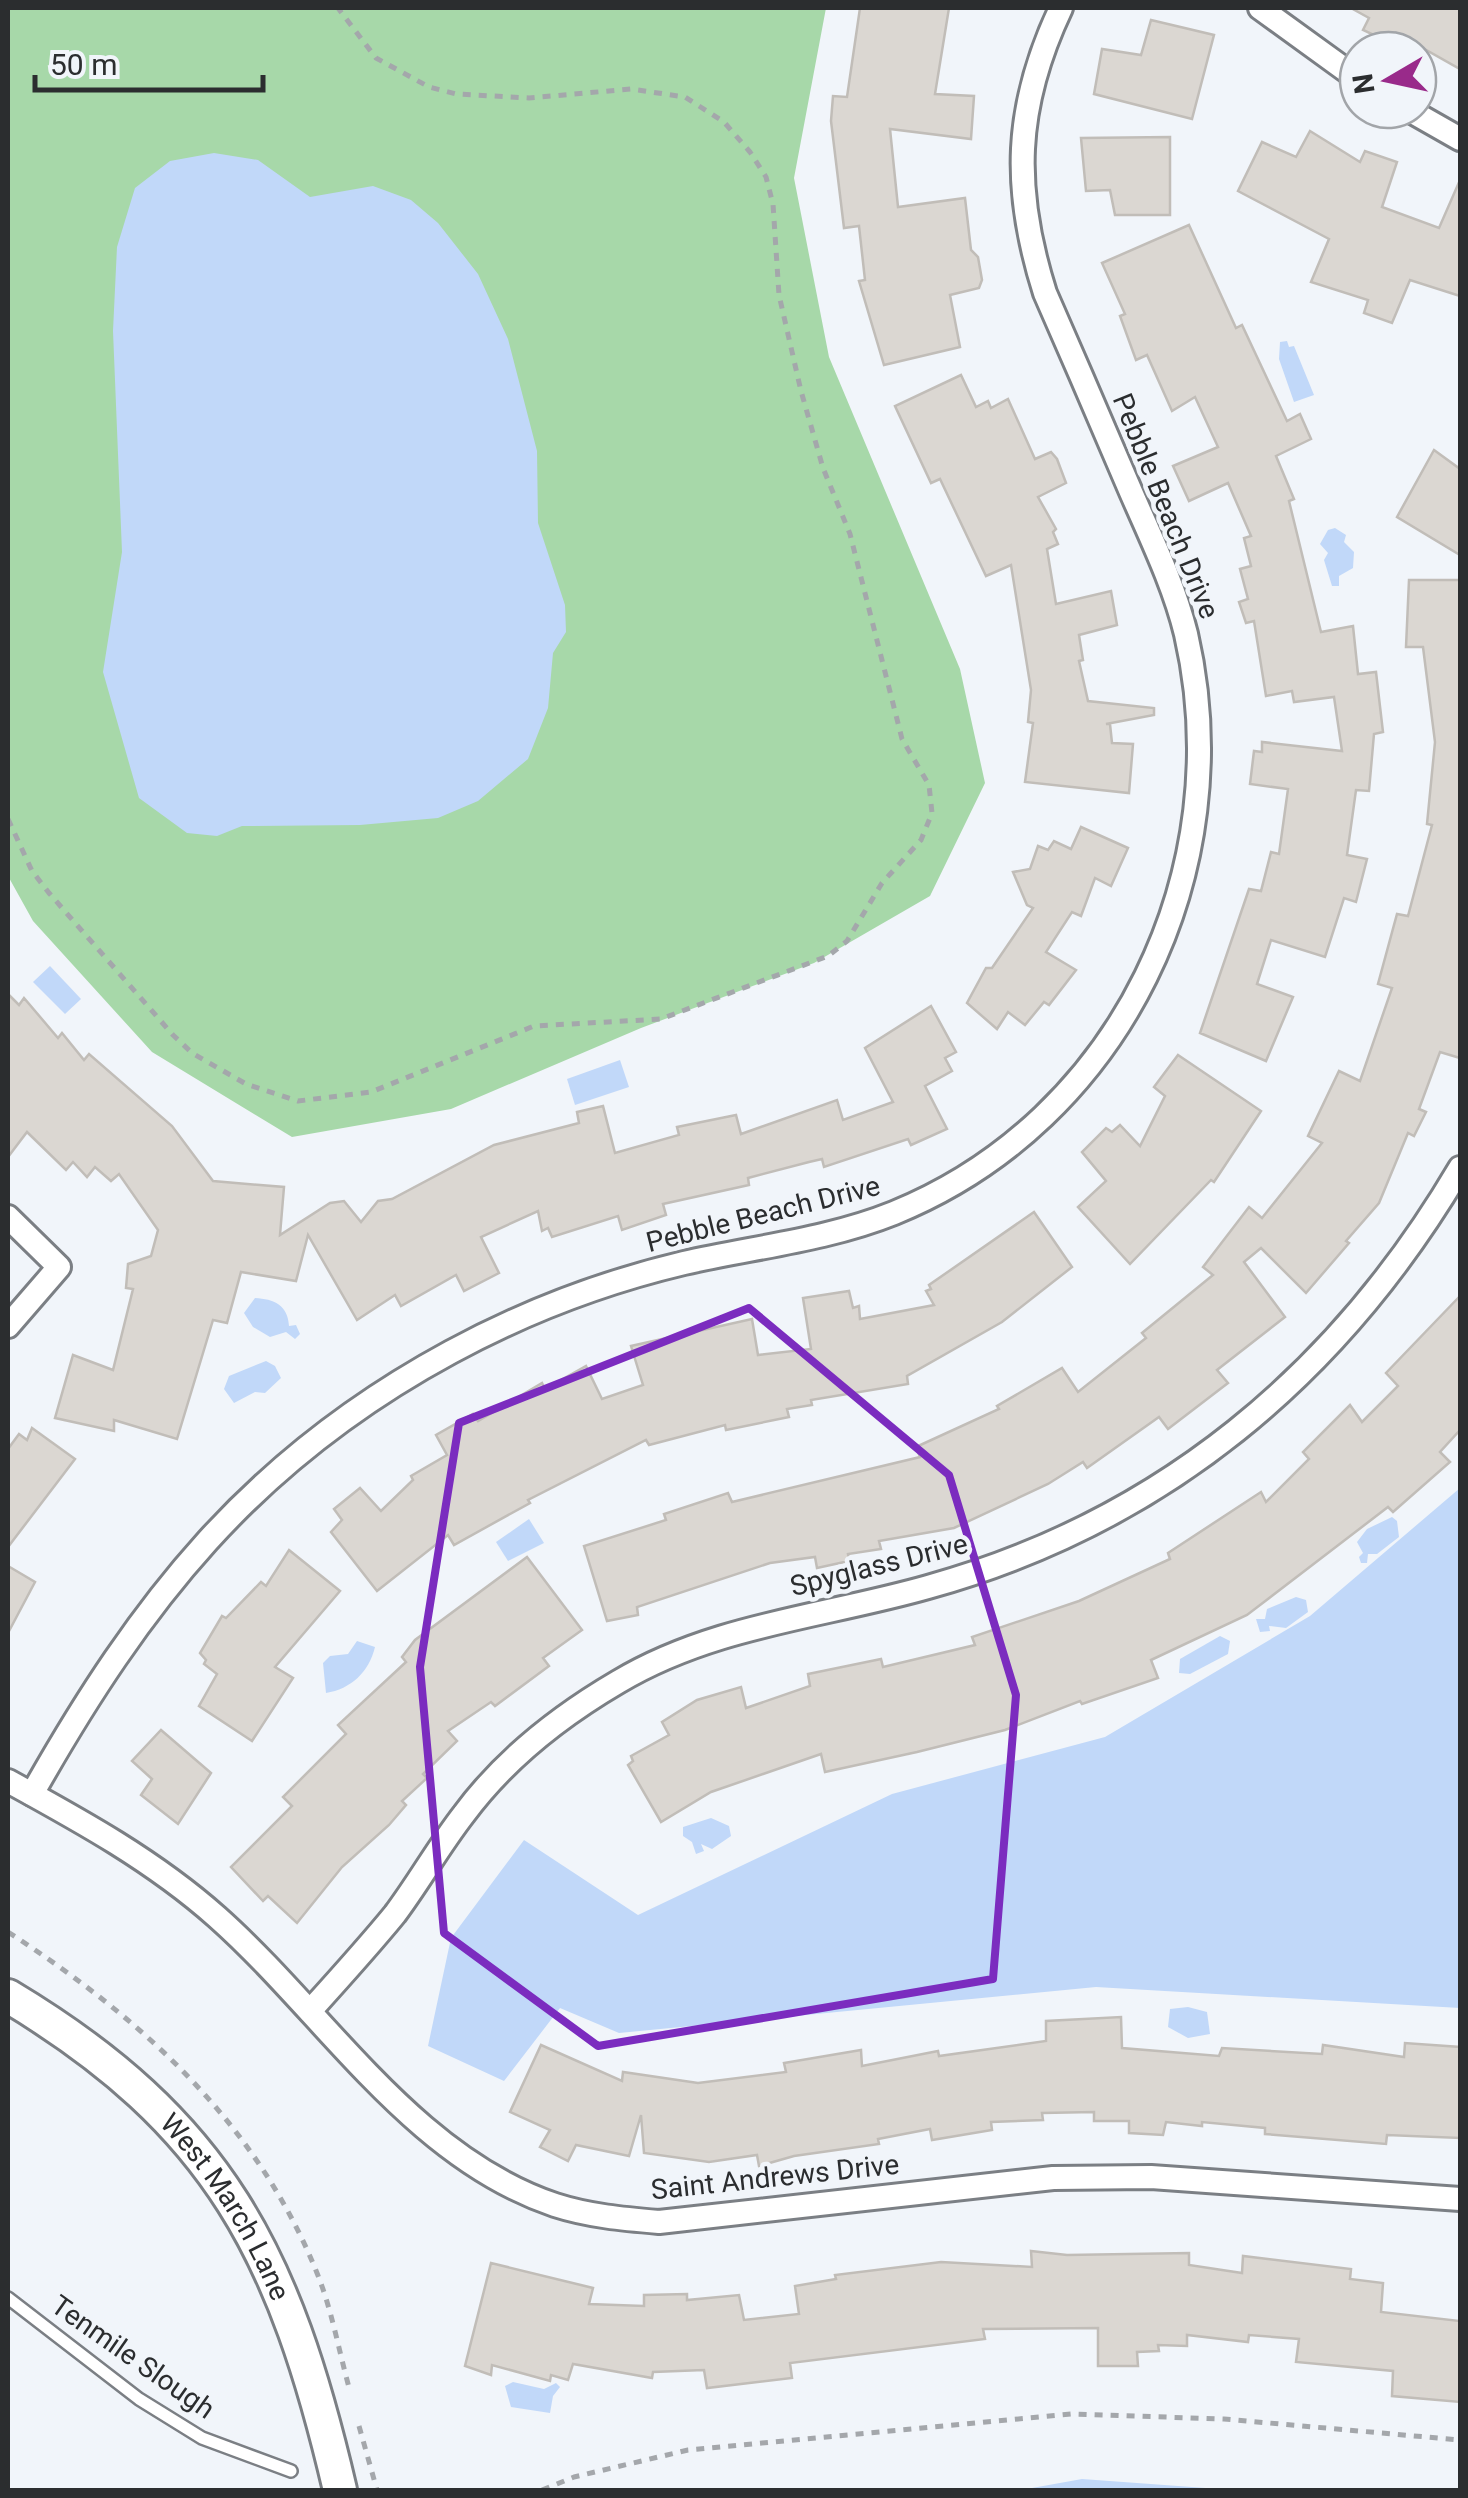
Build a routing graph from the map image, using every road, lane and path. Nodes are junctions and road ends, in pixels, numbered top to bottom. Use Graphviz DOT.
graph roads {
  1 [pos="338,8"];
  2 [pos="1061,8"];
  3 [pos="1260,8"];
  4 [pos="1338,65"];
  5 [pos="1438,126"];
  6 [pos="1460,138"];
  7 [pos="8,819"];
  8 [pos="1460,1168"];
  9 [pos="8,1217"];
  10 [pos="8,1326"];
  11 [pos="8,1781"];
  12 [pos="32,1794"];
  13 [pos="8,1996"];
  14 [pos="310,2011"];
  15 [pos="1460,2200"];
  16 [pos="8,2298"];
  17 [pos="1460,2440"];
  18 [pos="291,2471"];
  19 [pos="340,2490"];
  20 [pos="542,2490"];
  1 -- 7 [label="path"];
  2 -- 12 [label="street, Pebble Beach Drive"];
  3 -- 4 [label="street"];
  5 -- 6 [label="street"];
  8 -- 14 [label="street, Spyglass Drive"];
  9 -- 10 [label="street"];
  11 -- 12 [label="street, Saint Andrews Drive"];
  12 -- 14 [label="street, Saint Andrews Drive"];
  13 -- 19 [label="street, West March Lane"];
  14 -- 15 [label="street, Saint Andrews Drive"];
  16 -- 18 [label="lane, Tenmile Slough"];
  17 -- 20 [label="path"];
}
